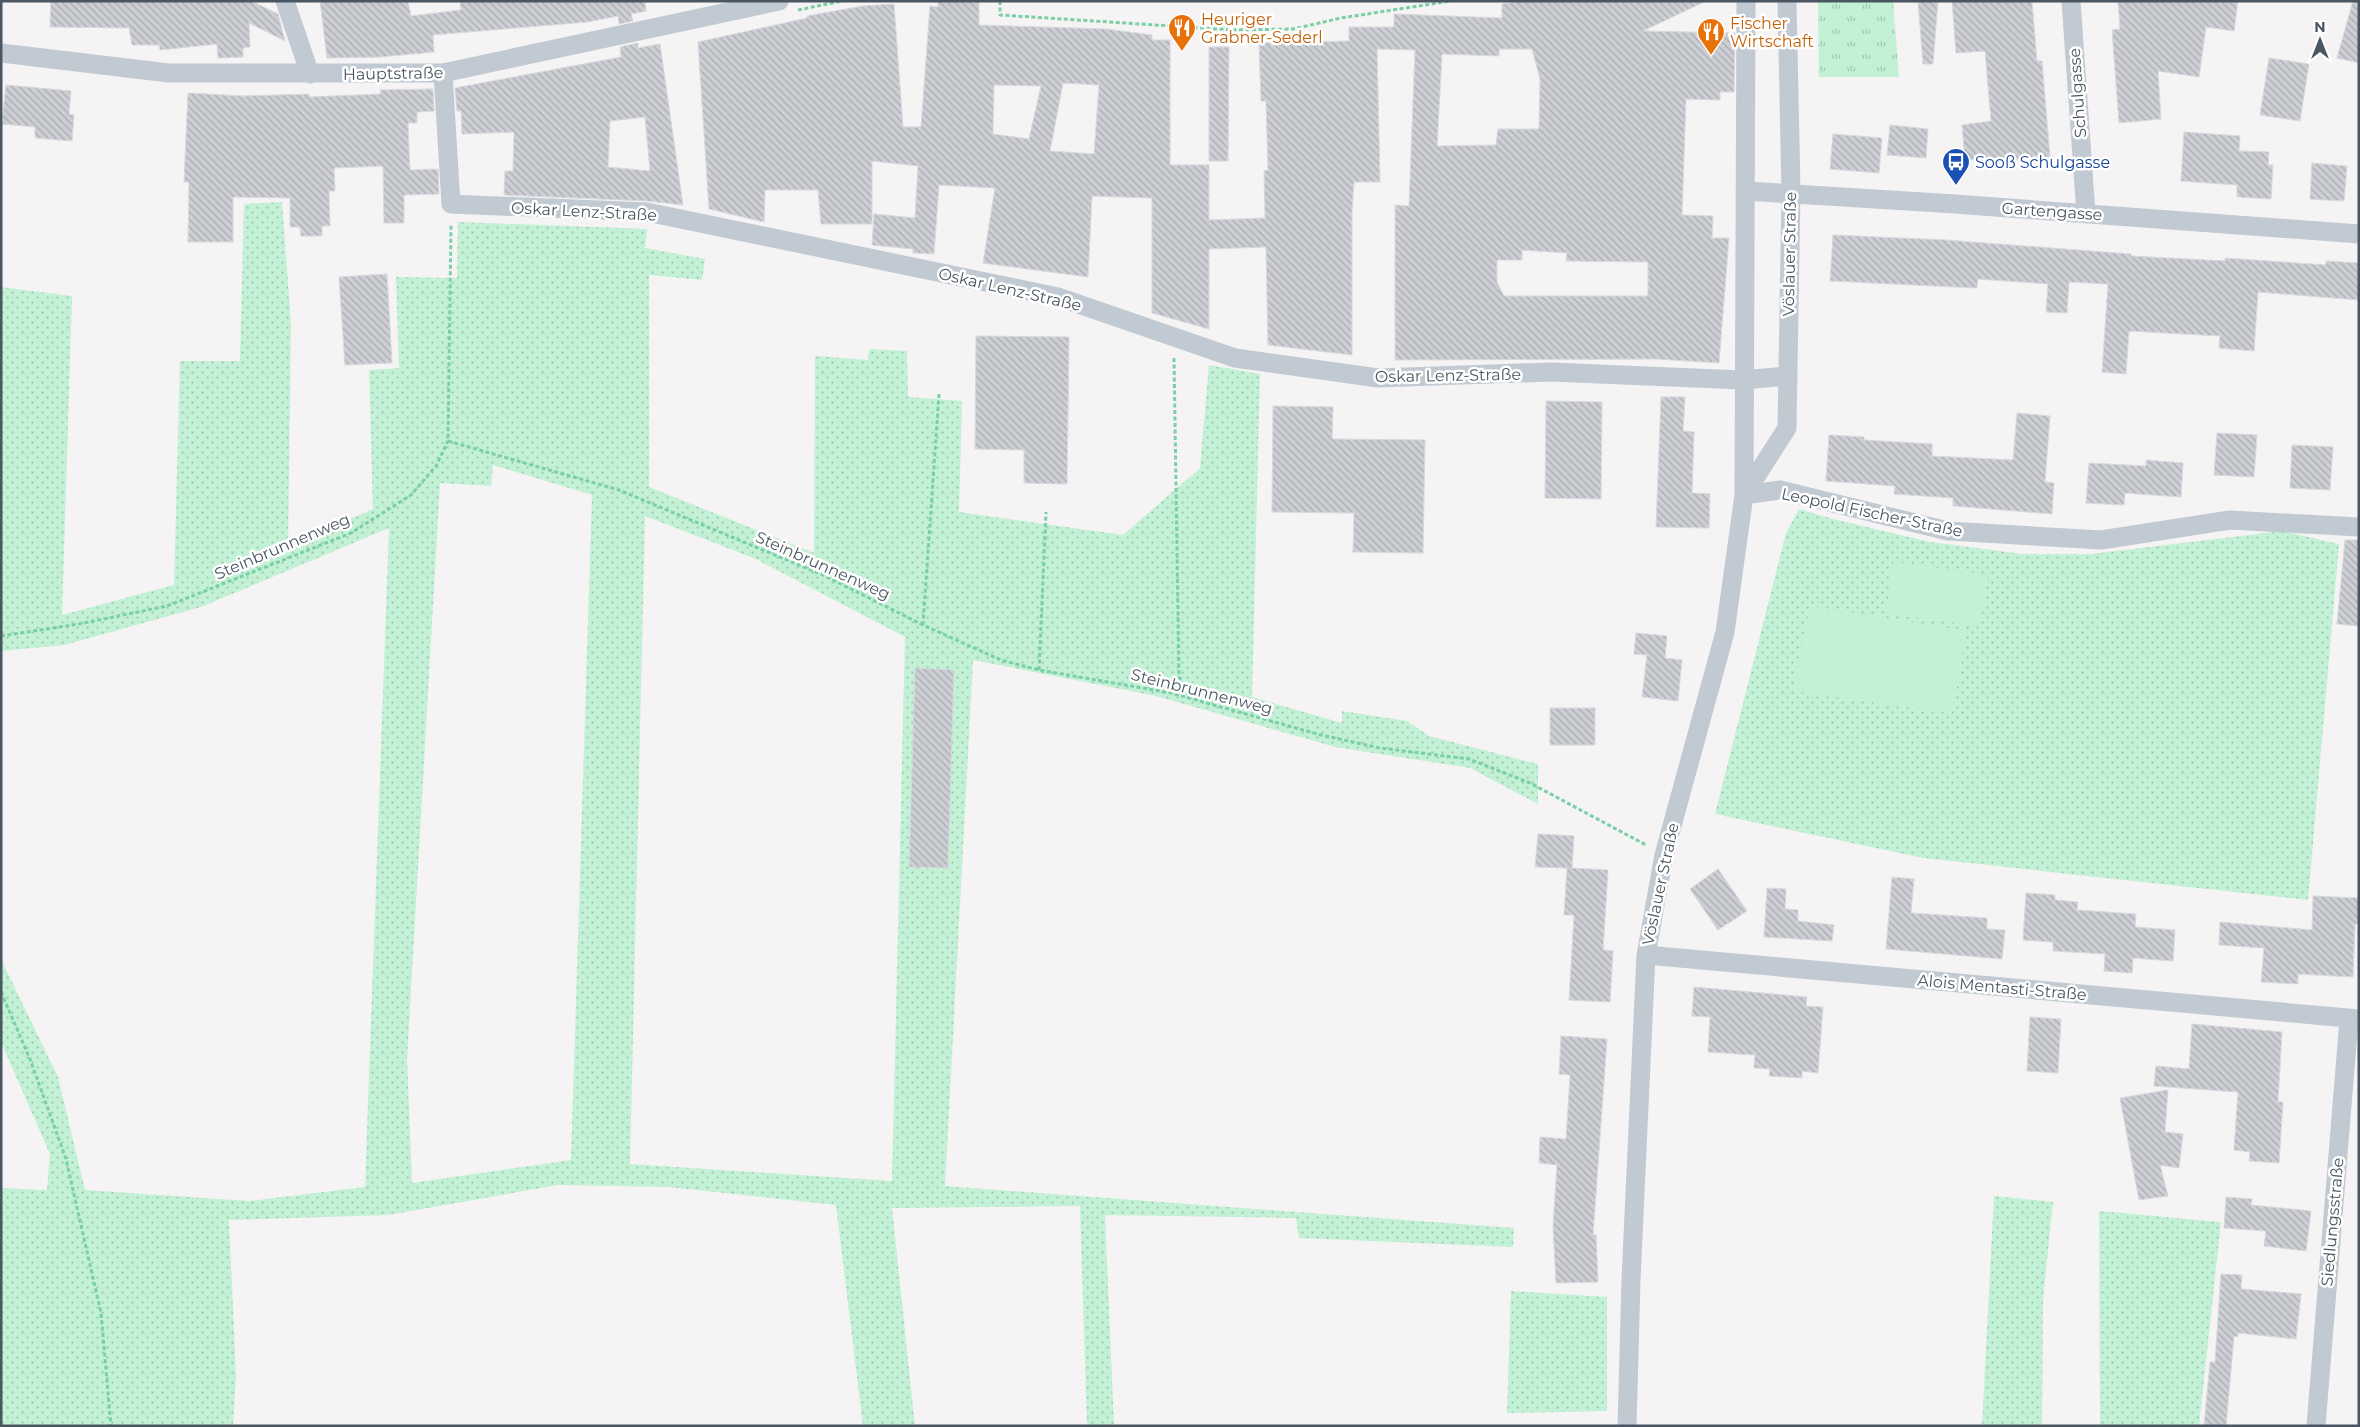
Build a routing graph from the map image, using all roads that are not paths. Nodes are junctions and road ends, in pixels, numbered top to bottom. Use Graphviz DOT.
graph roads {
  1 [pos="284,1"];
  2 [pos="779,1"];
  3 [pos="1746,1"];
  4 [pos="1787,1"];
  5 [pos="2071,1"];
  6 [pos="1,53"];
  7 [pos="443,73"];
  8 [pos="310,74"];
  9 [pos="1746,191"];
  10 [pos="1791,192"];
  11 [pos="2086,214"];
  12 [pos="2359,234"];
  13 [pos="1787,376"];
  14 [pos="1743,380"];
  15 [pos="1744,495"];
  16 [pos="2359,527"];
  17 [pos="1646,955"];
  18 [pos="2354,1019"];
  19 [pos="1627,1426"];
  20 [pos="2316,1426"];
  1 -- 8 [label="street"];
  2 -- 7 [label="street, Hauptstraße"];
  3 -- 9 [label="street, Vöslauer Straße"];
  4 -- 10 [label="street, Vöslauer Straße"];
  5 -- 11 [label="street, Schulgasse"];
  6 -- 8 [label="street, Hauptstraße"];
  7 -- 8 [label="street, Hauptstraße"];
  7 -- 14 [label="street, Oskar Lenz-Straße"];
  9 -- 10 [label="street, Gartengasse"];
  9 -- 14 [label="street, Vöslauer Straße"];
  10 -- 11 [label="street, Gartengasse"];
  10 -- 13 [label="street, Vöslauer Straße"];
  11 -- 12 [label="street, Gartengasse"];
  13 -- 14 [label="street, Oskar Lenz-Straße"];
  13 -- 15 [label="street, Vöslauer Straße"];
  14 -- 15 [label="street, Vöslauer Straße"];
  15 -- 16 [label="street, Leopold Fischer-Straße"];
  15 -- 17 [label="street, Vöslauer Straße"];
  17 -- 18 [label="street, Alois Mentasti-Straße"];
  17 -- 19 [label="street, Vöslauer Straße"];
  18 -- 20 [label="street, Siedlungsstraße"];
}
